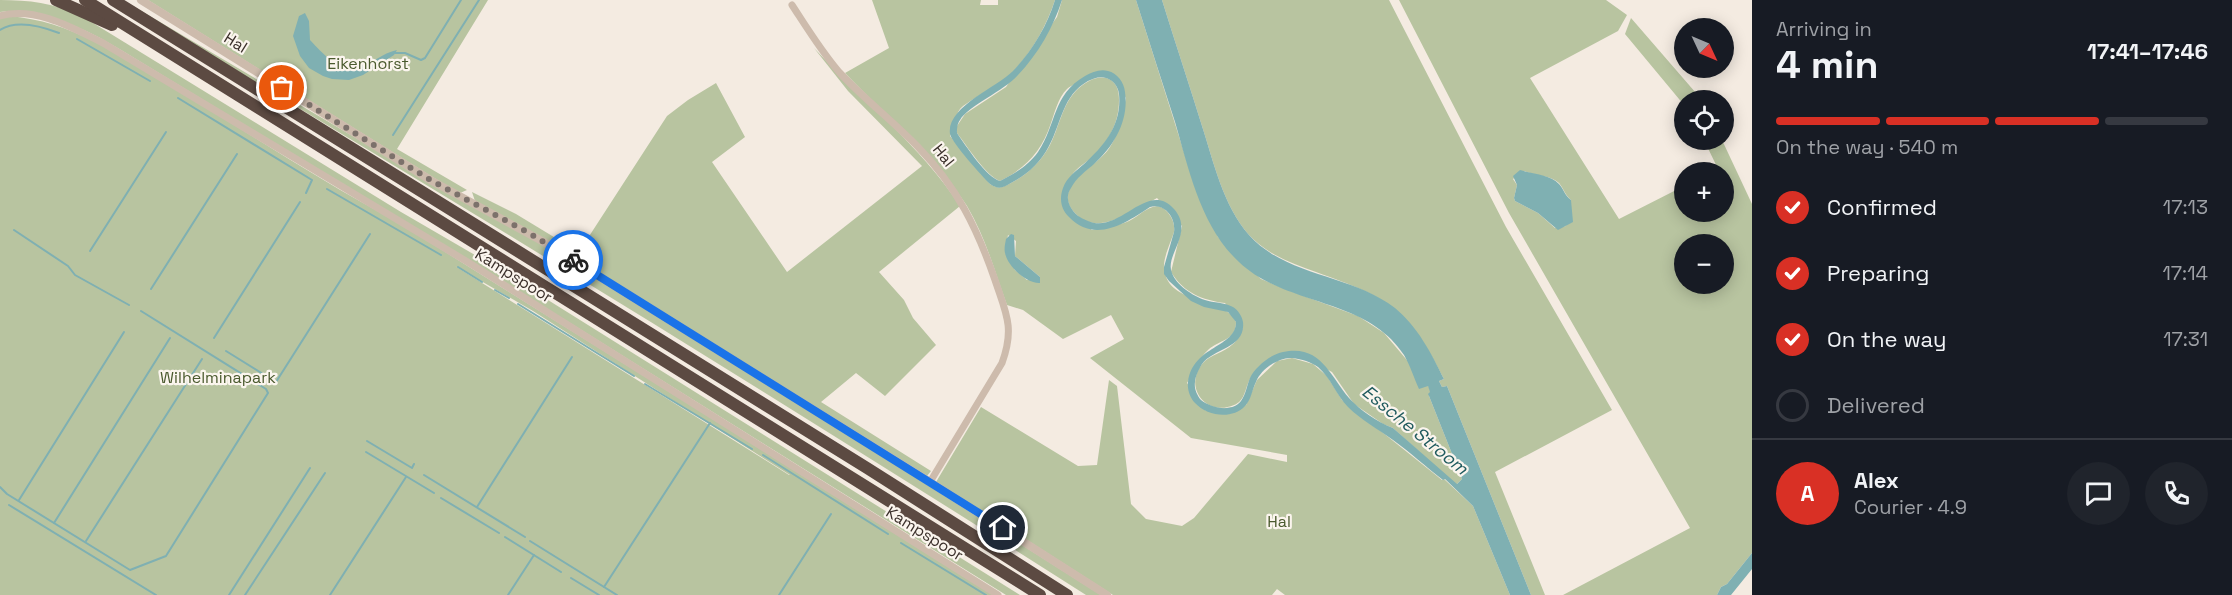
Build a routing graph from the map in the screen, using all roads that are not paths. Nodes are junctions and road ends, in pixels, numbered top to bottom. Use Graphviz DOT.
graph roads {
  1 [pos="56,0"];
  2 [pos="85,0"];
  3 [pos="113,0"];
  4 [pos="141,0"];
  5 [pos="792,5"];
  6 [pos="0,16"];
  7 [pos="165,50"];
  8 [pos="930,482"];
  9 [pos="998,595"];
  10 [pos="1040,595"];
  11 [pos="1068,595"];
  12 [pos="1107,595"];
  1 -- 7 [label="highway"];
  2 -- 7 [label="highway"];
  3 -- 11 [label="highway"];
  4 -- 8 [label="street, Hal"];
  5 -- 8 [label="street, Hal"];
  6 -- 9 [label="street, Kampspoor"];
  7 -- 10 [label="highway"];
  8 -- 12 [label="street, Hal"];
}
